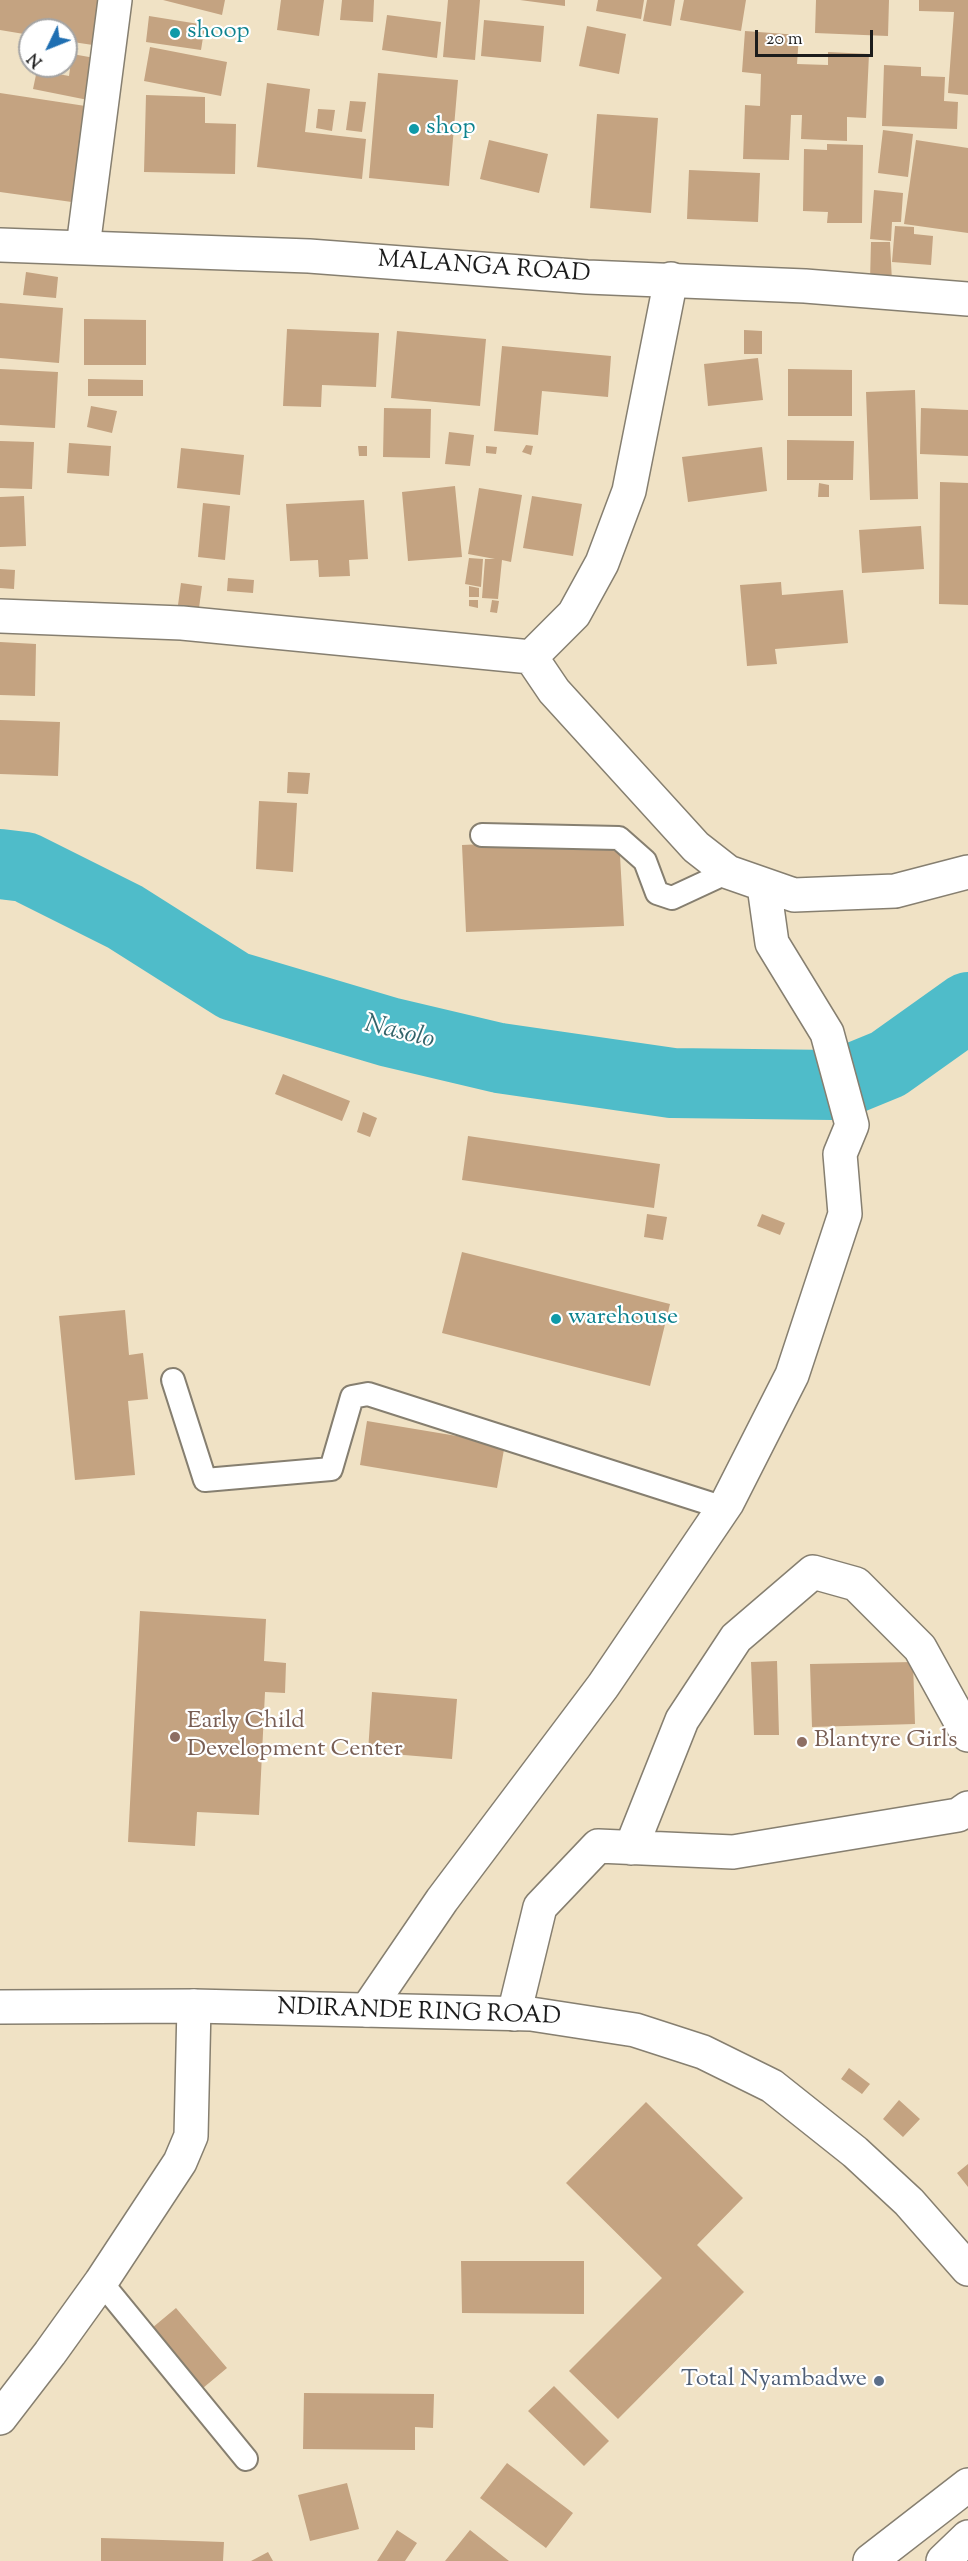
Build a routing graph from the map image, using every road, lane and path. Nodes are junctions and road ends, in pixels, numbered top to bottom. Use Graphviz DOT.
graph roads {
  1 [pos="115,0"];
  2 [pos="0,245"];
  3 [pos="83,247"];
  4 [pos="671,279"];
  5 [pos="968,299"];
  6 [pos="0,616"];
  7 [pos="531,657"];
  8 [pos="482,835"];
  9 [pos="729,872"];
  10 [pos="968,872"];
  11 [pos="764,886"];
  12 [pos="173,1380"];
  13 [pos="724,1508"];
  14 [pos="968,1736"];
  15 [pos="968,1808"];
  16 [pos="632,1848"];
  17 [pos="0,2007"];
  18 [pos="194,2007"];
  19 [pos="367,2010"];
  20 [pos="514,2014"];
  21 [pos="968,2269"];
  22 [pos="101,2282"];
  23 [pos="0,2418"];
  24 [pos="246,2459"];
  25 [pos="968,2485"];
  26 [pos="968,2537"];
  27 [pos="870,2561"];
  28 [pos="943,2561"];
  1 -- 3 [label="main road"];
  2 -- 3 [label="main road, MALANGA ROAD"];
  3 -- 4 [label="main road, MALANGA ROAD"];
  4 -- 5 [label="main road, MALANGA ROAD"];
  4 -- 7 [label="main road"];
  6 -- 7 [label="main road"];
  7 -- 9 [label="main road"];
  8 -- 9 [label="lane"];
  9 -- 11 [label="main road"];
  10 -- 11 [label="main road"];
  11 -- 13 [label="main road"];
  12 -- 13 [label="lane"];
  13 -- 19 [label="main road"];
  14 -- 16 [label="main road"];
  15 -- 16 [label="main road"];
  16 -- 20 [label="main road"];
  17 -- 18 [label="main road, NDIRANDE RING ROAD"];
  18 -- 19 [label="main road, NDIRANDE RING ROAD"];
  18 -- 22 [label="main road"];
  19 -- 20 [label="main road, NDIRANDE RING ROAD"];
  20 -- 21 [label="main road, NDIRANDE RING ROAD"];
  22 -- 23 [label="main road"];
  22 -- 24 [label="lane"];
  25 -- 27 [label="main road"];
  26 -- 28 [label="main road"];
}
